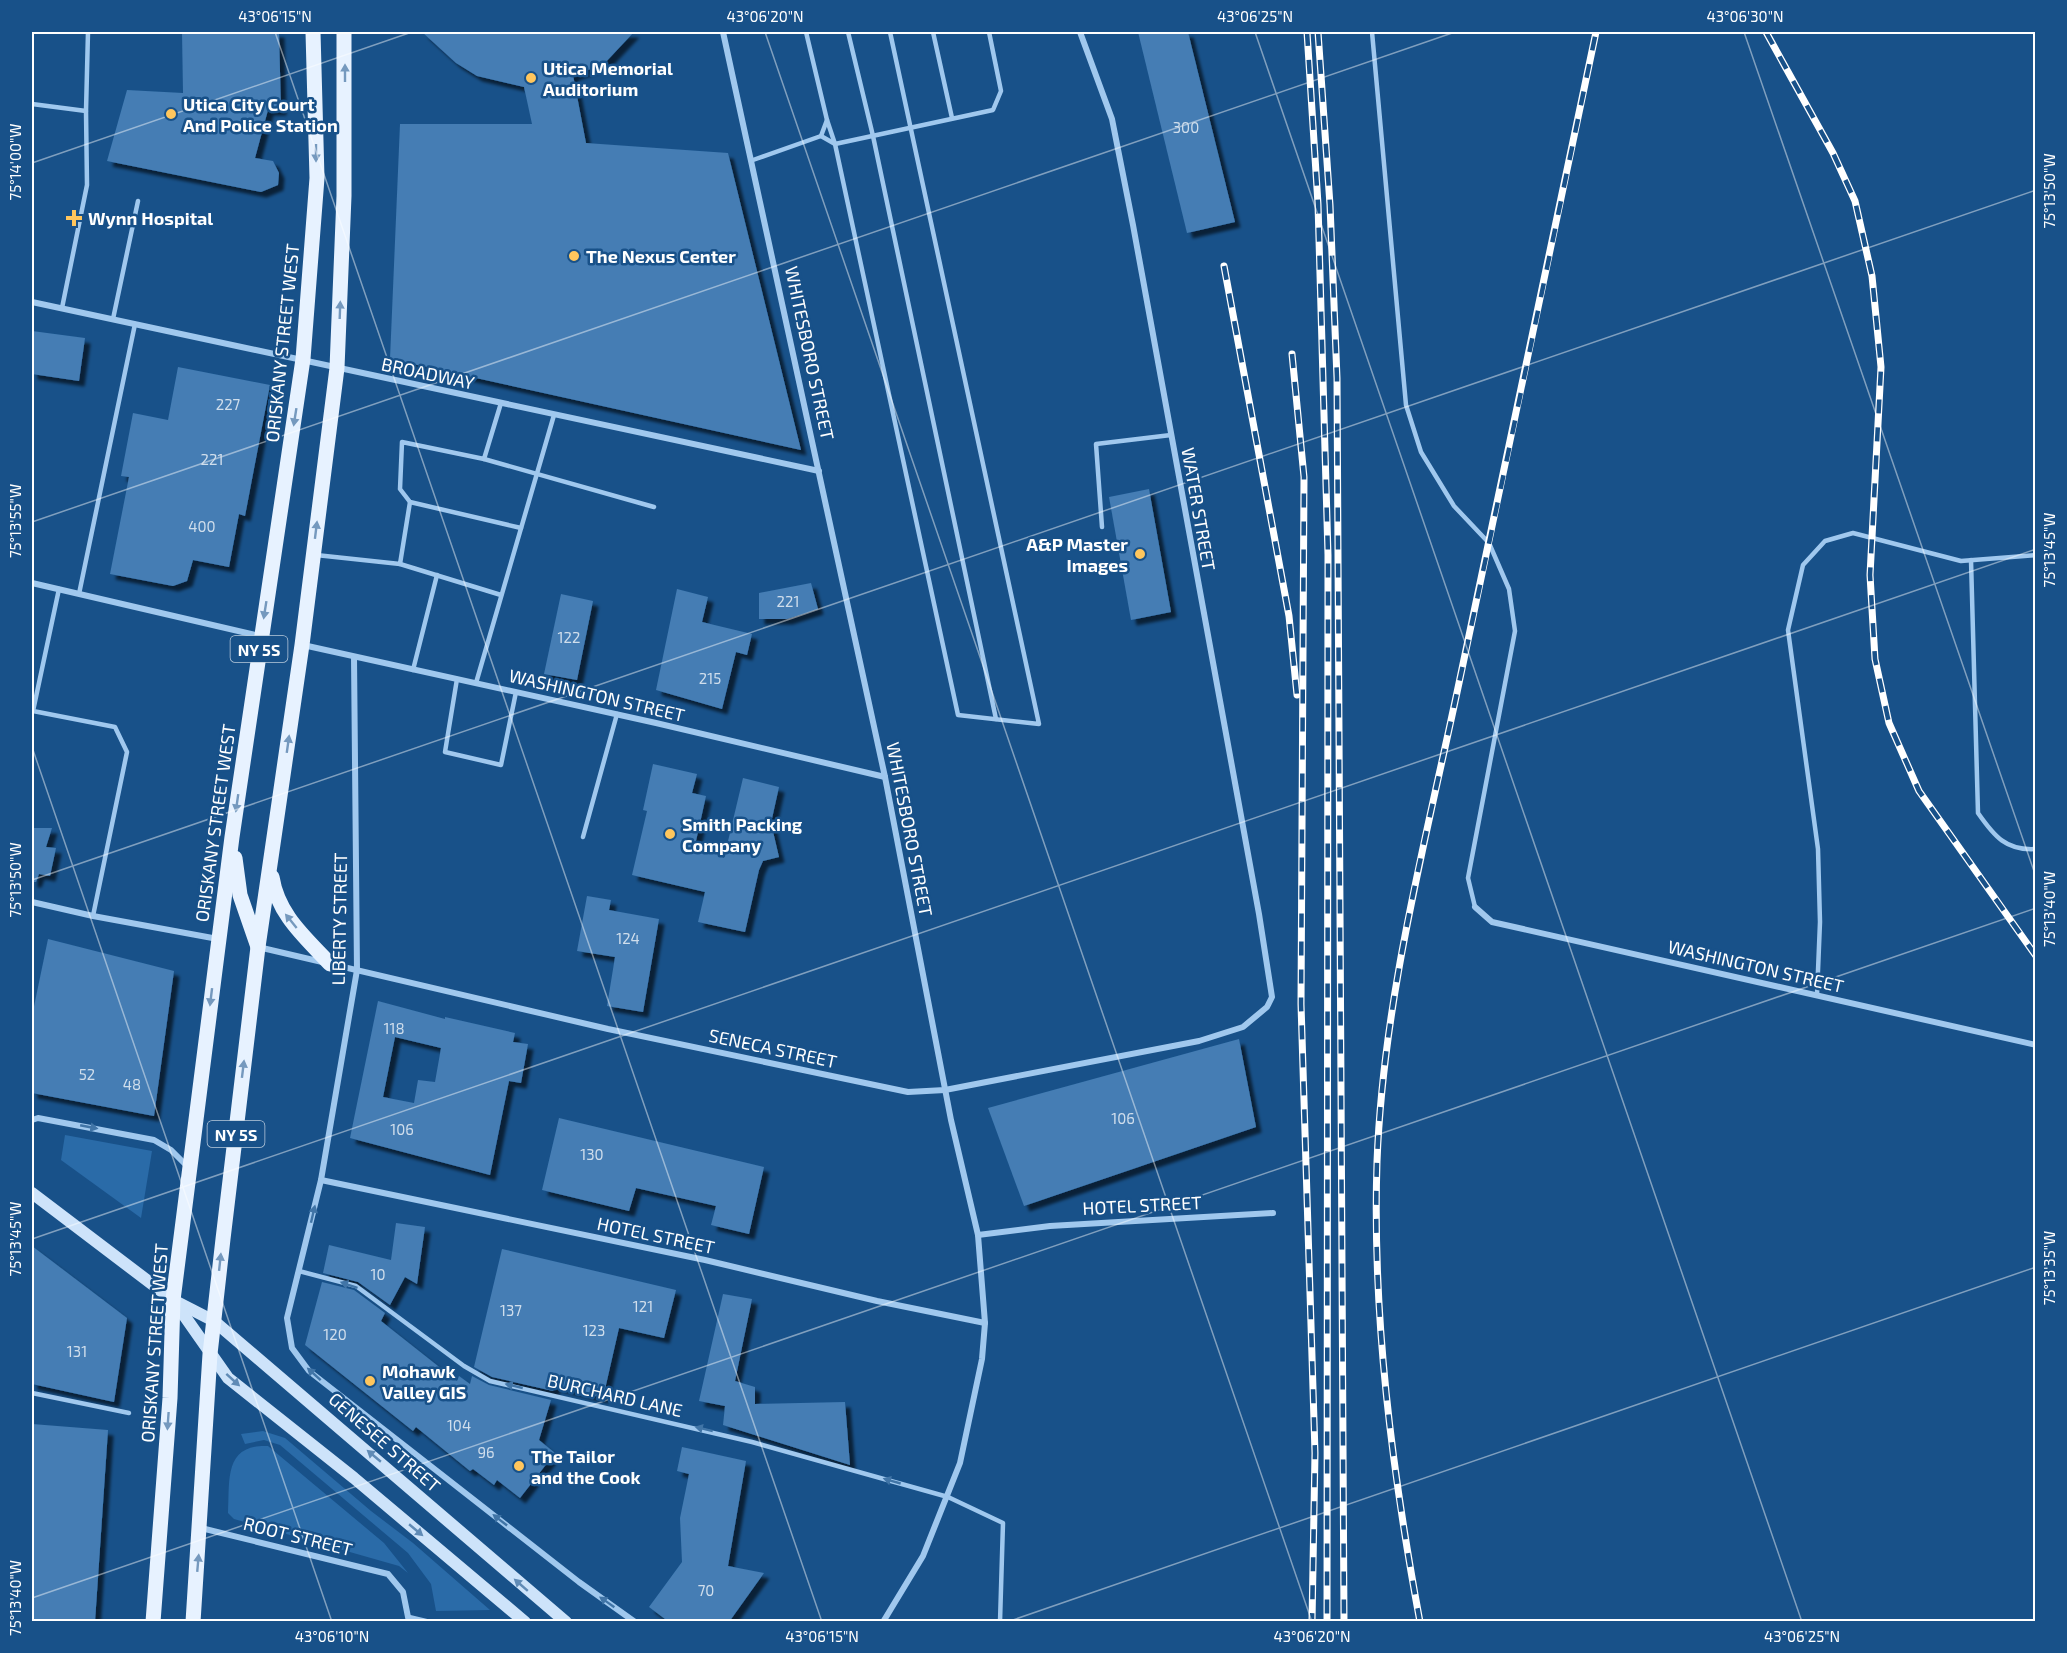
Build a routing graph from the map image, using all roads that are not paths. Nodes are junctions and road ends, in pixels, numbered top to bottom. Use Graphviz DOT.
graph roads {
  1 [pos="88,32"];
  2 [pos="313,32"];
  3 [pos="344,32"];
  4 [pos="723,32"];
  5 [pos="806,32"];
  6 [pos="848,32"];
  7 [pos="890,32"];
  8 [pos="933,32"];
  9 [pos="989,32"];
  10 [pos="1080,32"];
  11 [pos="1372,32"];
  12 [pos="32,104"];
  13 [pos="86,111"];
  14 [pos="952,118"];
  15 [pos="827,120"];
  16 [pos="912,128"];
  17 [pos="821,136"];
  18 [pos="873,136"];
  19 [pos="835,144"];
  20 [pos="753,160"];
  21 [pos="138,201"];
  22 [pos="32,302"];
  23 [pos="62,308"];
  24 [pos="113,319"];
  25 [pos="135,324"];
  26 [pos="303,359"];
  27 [pos="337,368"];
  28 [pos="501,403"];
  29 [pos="554,416"];
  30 [pos="1171,435"];
  31 [pos="484,459"];
  32 [pos="819,471"];
  33 [pos="536,475"];
  34 [pos="410,502"];
  35 [pos="654,507"];
  36 [pos="1102,527"];
  37 [pos="521,528"];
  38 [pos="313,555"];
  39 [pos="2036,555"];
  40 [pos="1971,560"];
  41 [pos="400,564"];
  42 [pos="437,575"];
  43 [pos="32,583"];
  44 [pos="59,589"];
  45 [pos="79,594"];
  46 [pos="501,595"];
  47 [pos="261,636"];
  48 [pos="302,645"];
  49 [pos="354,657"];
  50 [pos="412,670"];
  51 [pos="457,679"];
  52 [pos="476,683"];
  53 [pos="516,692"];
  54 [pos="617,714"];
  55 [pos="996,719"];
  56 [pos="885,777"];
  57 [pos="232,837"];
  58 [pos="583,837"];
  59 [pos="2036,849"];
  60 [pos="270,864"];
  61 [pos="32,902"];
  62 [pos="1475,907"];
  63 [pos="93,916"];
  64 [pos="218,939"];
  65 [pos="258,947"];
  66 [pos="330,964"];
  67 [pos="357,970"];
  68 [pos="1817,995"];
  69 [pos="1272,997"];
  70 [pos="2036,1045"];
  71 [pos="945,1090"];
  72 [pos="32,1120"];
  73 [pos="191,1170"];
  74 [pos="321,1179"];
  75 [pos="32,1193"];
  76 [pos="1273,1213"];
  77 [pos="978,1235"];
  78 [pos="299,1271"];
  79 [pos="173,1300"];
  80 [pos="214,1320"];
  81 [pos="985,1323"];
  82 [pos="210,1354"];
  83 [pos="32,1394"];
  84 [pos="129,1413"];
  85 [pos="948,1497"];
  86 [pos="201,1528"];
  87 [pos="409,1619"];
  88 [pos="153,1622"];
  89 [pos="193,1622"];
  90 [pos="430,1622"];
  91 [pos="525,1622"];
  92 [pos="566,1622"];
  93 [pos="635,1622"];
  94 [pos="883,1622"];
  95 [pos="1000,1622"];
  1 -- 13 [label="lane"];
  2 -- 26 [label="main road, ORISKANY STREET WEST / NY 5S, one-way"];
  27 -- 3 [label="main road, NY 5S, one-way"];
  4 -- 20 [label="street, WHITESBORO STREET"];
  5 -- 15 [label="lane"];
  6 -- 18 [label="lane"];
  7 -- 16 [label="lane"];
  8 -- 14 [label="lane"];
  9 -- 14 [label="lane"];
  10 -- 30 [label="street, WATER STREET"];
  11 -- 62 [label="lane"];
  12 -- 13 [label="lane"];
  13 -- 23 [label="lane"];
  14 -- 16 [label="lane"];
  15 -- 17 [label="lane"];
  15 -- 19 [label="lane"];
  16 -- 18 [label="lane"];
  16 -- 55 [label="lane"];
  17 -- 19 [label="lane"];
  17 -- 20 [label="lane"];
  18 -- 19 [label="lane"];
  18 -- 55 [label="lane"];
  19 -- 55 [label="lane"];
  20 -- 32 [label="street, WHITESBORO STREET"];
  21 -- 24 [label="lane"];
  22 -- 23 [label="street, BROADWAY"];
  23 -- 24 [label="street, BROADWAY"];
  24 -- 25 [label="street, BROADWAY"];
  25 -- 26 [label="street, BROADWAY"];
  25 -- 45 [label="lane"];
  26 -- 27 [label="street, BROADWAY"];
  26 -- 47 [label="main road, ORISKANY STREET WEST / NY 5S, one-way"];
  27 -- 28 [label="street, BROADWAY"];
  38 -- 27 [label="main road, NY 5S, one-way"];
  28 -- 29 [label="street, BROADWAY"];
  28 -- 31 [label="lane"];
  29 -- 32 [label="street, BROADWAY"];
  29 -- 33 [label="lane"];
  30 -- 36 [label="lane"];
  30 -- 69 [label="street, WATER STREET"];
  31 -- 33 [label="lane"];
  31 -- 34 [label="lane"];
  32 -- 56 [label="street, WHITESBORO STREET"];
  33 -- 35 [label="lane"];
  33 -- 37 [label="lane"];
  34 -- 37 [label="lane"];
  34 -- 41 [label="lane"];
  37 -- 46 [label="lane"];
  38 -- 41 [label="lane"];
  38 -- 48 [label="main road, NY 5S"];
  39 -- 40 [label="lane"];
  40 -- 59 [label="lane"];
  40 -- 68 [label="lane"];
  41 -- 42 [label="lane"];
  42 -- 46 [label="lane"];
  42 -- 50 [label="lane"];
  43 -- 44 [label="street"];
  44 -- 45 [label="street"];
  44 -- 63 [label="lane"];
  45 -- 47 [label="street"];
  46 -- 52 [label="lane"];
  47 -- 57 [label="main road, ORISKANY STREET WEST / NY 5S, one-way"];
  48 -- 49 [label="street, WASHINGTON STREET"];
  60 -- 48 [label="main road, NY 5S, one-way"];
  49 -- 50 [label="street, WASHINGTON STREET"];
  49 -- 67 [label="street, LIBERTY STREET"];
  50 -- 51 [label="street, WASHINGTON STREET"];
  51 -- 52 [label="street, WASHINGTON STREET"];
  51 -- 53 [label="lane"];
  52 -- 53 [label="street, WASHINGTON STREET"];
  53 -- 54 [label="street, WASHINGTON STREET"];
  54 -- 56 [label="street, WASHINGTON STREET"];
  54 -- 58 [label="lane"];
  56 -- 71 [label="street, WHITESBORO STREET"];
  57 -- 64 [label="main road, ORISKANY STREET WEST / NY 5S"];
  57 -- 65 [label="main road"];
  60 -- 65 [label="main road, NY 5S"];
  66 -- 60 [label="main road, one-way"];
  61 -- 63 [label="street"];
  62 -- 68 [label="street, WASHINGTON STREET"];
  63 -- 64 [label="street"];
  64 -- 73 [label="main road, ORISKANY STREET WEST / NY 5S, one-way"];
  65 -- 66 [label="street, SENECA STREET"];
  80 -- 65 [label="main road, NY 5S, one-way"];
  66 -- 67 [label="street, SENECA STREET"];
  67 -- 71 [label="street, SENECA STREET"];
  67 -- 74 [label="street, LIBERTY STREET"];
  68 -- 70 [label="street, WASHINGTON STREET"];
  69 -- 71 [label="street, SENECA STREET"];
  71 -- 77 [label="street, WHITESBORO STREET"];
  72 -- 73 [label="street, one-way"];
  73 -- 79 [label="main road, ORISKANY STREET WEST / NY 5S"];
  78 -- 74 [label="street, LIBERTY STREET, one-way"];
  74 -- 81 [label="street, HOTEL STREET"];
  75 -- 79 [label="main road, GENESEE STREET"];
  76 -- 77 [label="street, HOTEL STREET"];
  77 -- 81 [label="street, WHITESBORO STREET"];
  85 -- 78 [label="lane, BURCHARD LANE, one-way"];
  93 -- 78 [label="street, LIBERTY STREET, one-way"];
  79 -- 80 [label="main road, GENESEE STREET"];
  79 -- 82 [label="main road, GENESEE STREET"];
  79 -- 88 [label="main road, ORISKANY STREET WEST / NY 5S, one-way"];
  80 -- 82 [label="main road, NY 5S"];
  92 -- 80 [label="main road, GENESEE STREET, one-way"];
  81 -- 85 [label="street, WHITESBORO STREET"];
  82 -- 86 [label="main road, NY 5S"];
  82 -- 91 [label="main road, GENESEE STREET, one-way"];
  83 -- 84 [label="lane"];
  85 -- 94 [label="street, WHITESBORO STREET"];
  85 -- 95 [label="lane, BURCHARD LANE"];
  86 -- 87 [label="street, ROOT STREET"];
  89 -- 86 [label="main road, NY 5S, one-way"];
  87 -- 90 [label="lane"];
}
